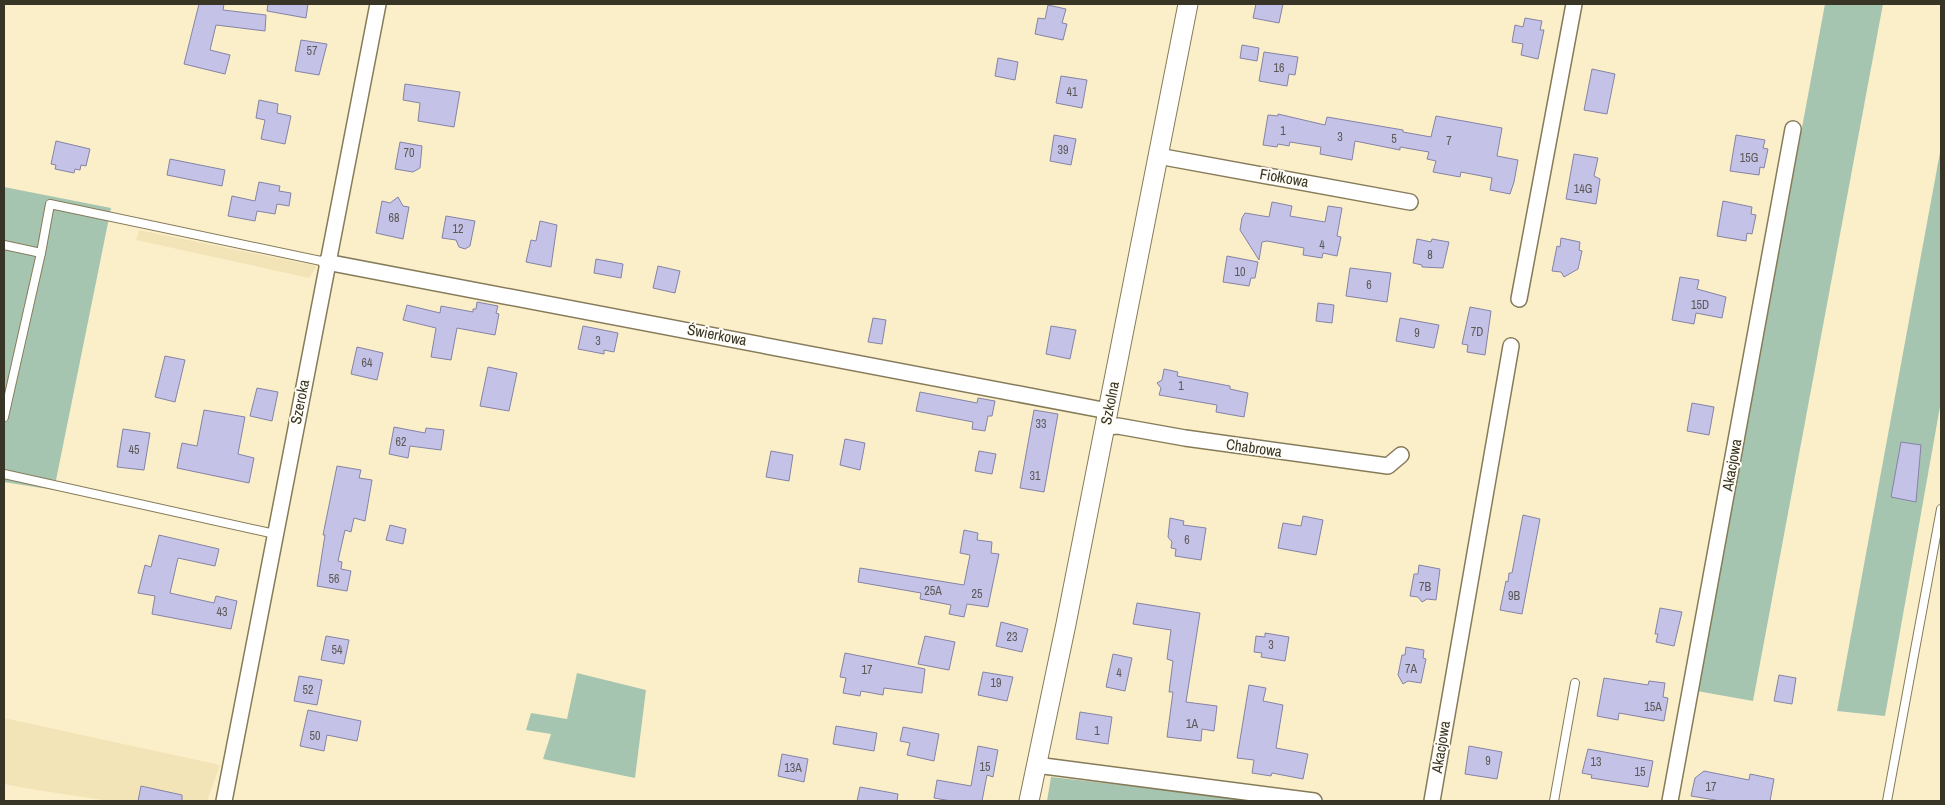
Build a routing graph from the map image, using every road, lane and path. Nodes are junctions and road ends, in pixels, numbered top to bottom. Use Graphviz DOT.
graph roads {
  1 [pos="378,4"];
  2 [pos="1188,4"];
  3 [pos="1574,4"];
  4 [pos="1793,129"];
  5 [pos="1158,156"];
  6 [pos="1410,202"];
  7 [pos="4,245"];
  8 [pos="41,253"];
  9 [pos="326,262"];
  10 [pos="1519,299"];
  11 [pos="1511,346"];
  12 [pos="4,416"];
  13 [pos="1106,419"];
  14 [pos="1401,455"];
  15 [pos="4,474"];
  16 [pos="1941,509"];
  17 [pos="276,534"];
  18 [pos="1575,683"];
  19 [pos="1036,766"];
  20 [pos="1248,797"];
  21 [pos="224,801"];
  22 [pos="1029,801"];
  23 [pos="1314,801"];
  24 [pos="1432,801"];
  25 [pos="1554,801"];
  26 [pos="1670,801"];
  27 [pos="1887,801"];
  1 -- 9 [label="street, Szeroka"];
  2 -- 5 [label="street, Szkolna"];
  3 -- 10 [label="street"];
  4 -- 26 [label="street, Akacjowa"];
  5 -- 6 [label="street, Fiołkowa"];
  5 -- 13 [label="street, Szkolna"];
  7 -- 8 [label="lane"];
  8 -- 9 [label="lane"];
  8 -- 12 [label="lane"];
  9 -- 13 [label="street, Świerkowa"];
  9 -- 17 [label="street, Szeroka"];
  11 -- 24 [label="street, Akacjowa"];
  13 -- 14 [label="street, Chabrowa"];
  13 -- 19 [label="street, Szkolna"];
  15 -- 17 [label="lane"];
  16 -- 27 [label="lane"];
  17 -- 21 [label="street, Szeroka"];
  18 -- 25 [label="lane"];
  19 -- 20 [label="street"];
  19 -- 22 [label="street, Szkolna"];
  20 -- 23 [label="street"];
}
